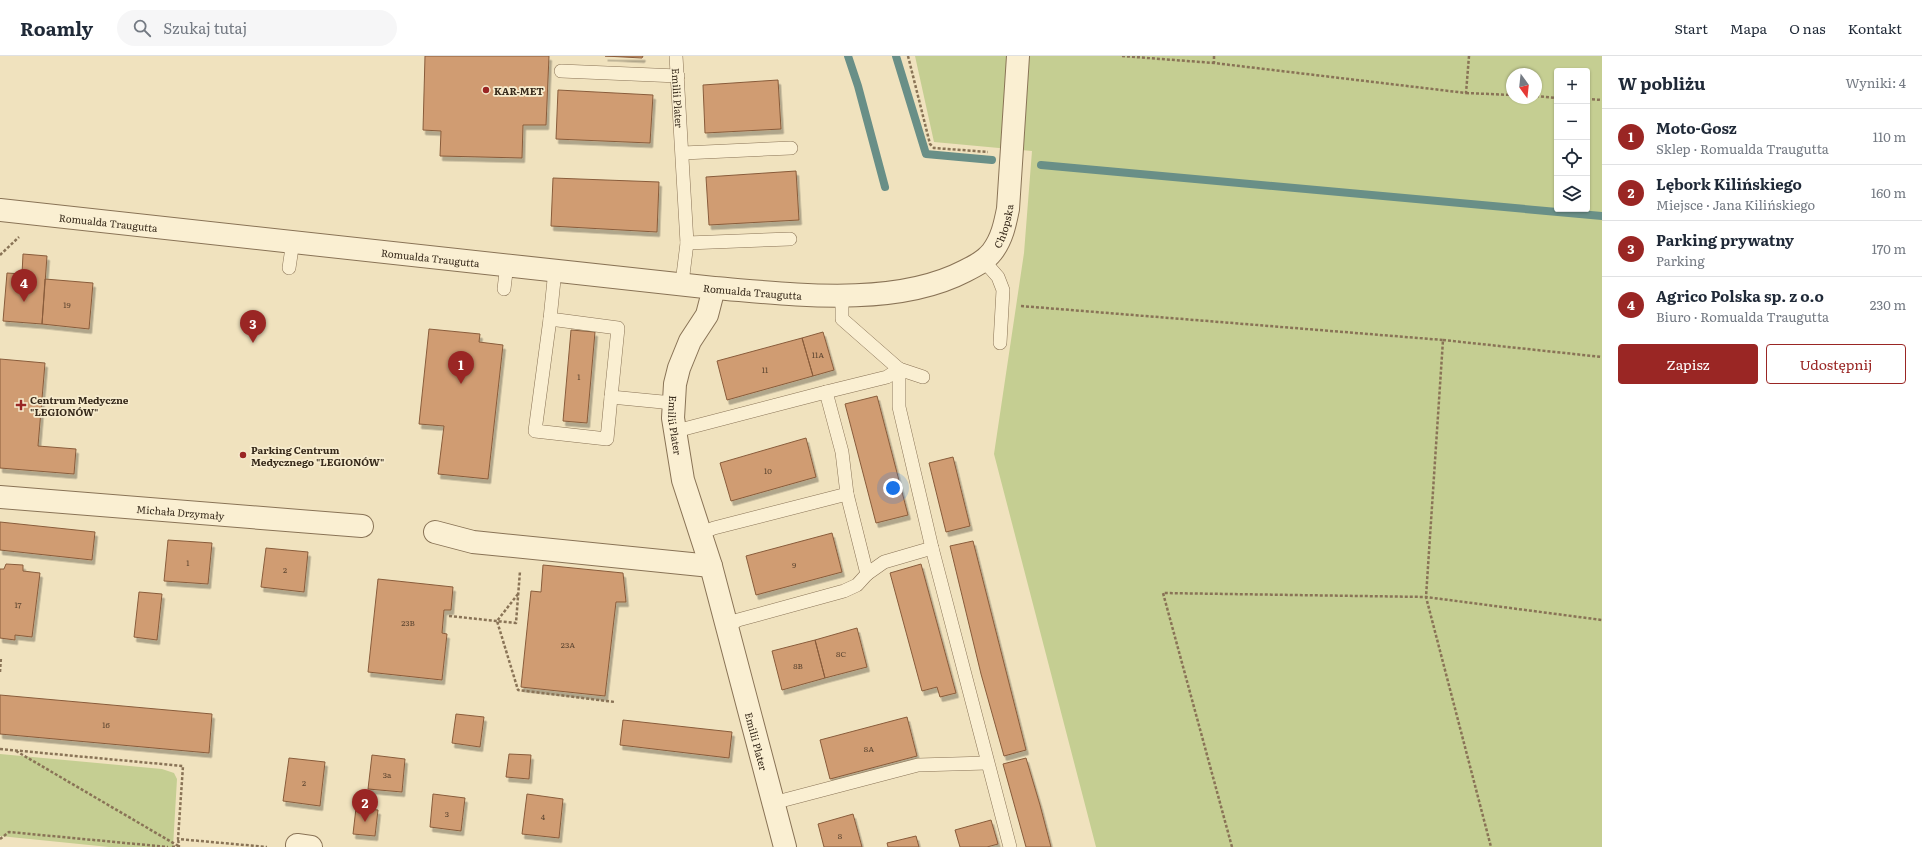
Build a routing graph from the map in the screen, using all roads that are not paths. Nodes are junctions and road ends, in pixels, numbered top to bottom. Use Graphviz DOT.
graph roads {
  1 [pos="676,56"];
  2 [pos="1018,56"];
  3 [pos="561,71"];
  4 [pos="678,76"];
  5 [pos="791,148"];
  6 [pos="683,153"];
  7 [pos="0,210"];
  8 [pos="790,239"];
  9 [pos="293,241"];
  10 [pos="687,243"];
  11 [pos="984,261"];
  12 [pos="507,264"];
  13 [pos="289,268"];
  14 [pos="555,270"];
  15 [pos="682,283"];
  16 [pos="714,288"];
  17 [pos="504,289"];
  18 [pos="851,296"];
  19 [pos="550,319"];
  20 [pos="1000,343"];
  21 [pos="899,369"];
  22 [pos="923,377"];
  23 [pos="826,392"];
  24 [pos="611,397"];
  25 [pos="673,403"];
  26 [pos="676,431"];
  27 [pos="847,494"];
  28 [pos="0,497"];
  29 [pos="362,526"];
  30 [pos="435,532"];
  31 [pos="701,534"];
  32 [pos="932,548"];
  33 [pos="711,566"];
  34 [pos="867,574"];
  35 [pos="727,626"];
  36 [pos="987,763"];
  37 [pos="773,803"];
  38 [pos="785,847"];
  39 [pos="1010,847"];
  1 -- 4 [label="lane, Emilii Plater"];
  2 -- 11 [label="street, Chłopska"];
  3 -- 4 [label="lane"];
  4 -- 6 [label="lane, Emilii Plater"];
  5 -- 6 [label="lane"];
  6 -- 10 [label="lane, Emilii Plater"];
  7 -- 9 [label="street, Romualda Traugutta"];
  8 -- 10 [label="lane"];
  9 -- 12 [label="street, Romualda Traugutta"];
  9 -- 13 [label="lane"];
  10 -- 15 [label="lane, Emilii Plater"];
  11 -- 18 [label="street, Chłopska"];
  11 -- 20 [label="lane"];
  12 -- 14 [label="street, Romualda Traugutta"];
  12 -- 17 [label="lane"];
  14 -- 15 [label="street, Romualda Traugutta"];
  14 -- 19 [label="lane"];
  15 -- 16 [label="street, Romualda Traugutta"];
  16 -- 18 [label="street, Romualda Traugutta"];
  16 -- 25 [label="street, Emilii Plater"];
  18 -- 21 [label="lane"];
  19 -- 24 [label="lane"];
  19 -- 24 [label="lane"];
  21 -- 22 [label="lane"];
  21 -- 23 [label="lane"];
  21 -- 32 [label="lane"];
  23 -- 26 [label="lane"];
  23 -- 27 [label="lane"];
  24 -- 25 [label="lane"];
  25 -- 26 [label="street, Emilii Plater"];
  26 -- 31 [label="street, Emilii Plater"];
  27 -- 31 [label="lane"];
  27 -- 34 [label="lane"];
  28 -- 29 [label="street, Michała Drzymały"];
  30 -- 33 [label="street"];
  31 -- 33 [label="street, Emilii Plater"];
  32 -- 34 [label="lane"];
  32 -- 36 [label="lane"];
  33 -- 35 [label="street, Emilii Plater"];
  34 -- 35 [label="lane"];
  35 -- 37 [label="street, Emilii Plater"];
  36 -- 37 [label="lane"];
  36 -- 39 [label="lane"];
  37 -- 38 [label="street, Emilii Plater"];
}
